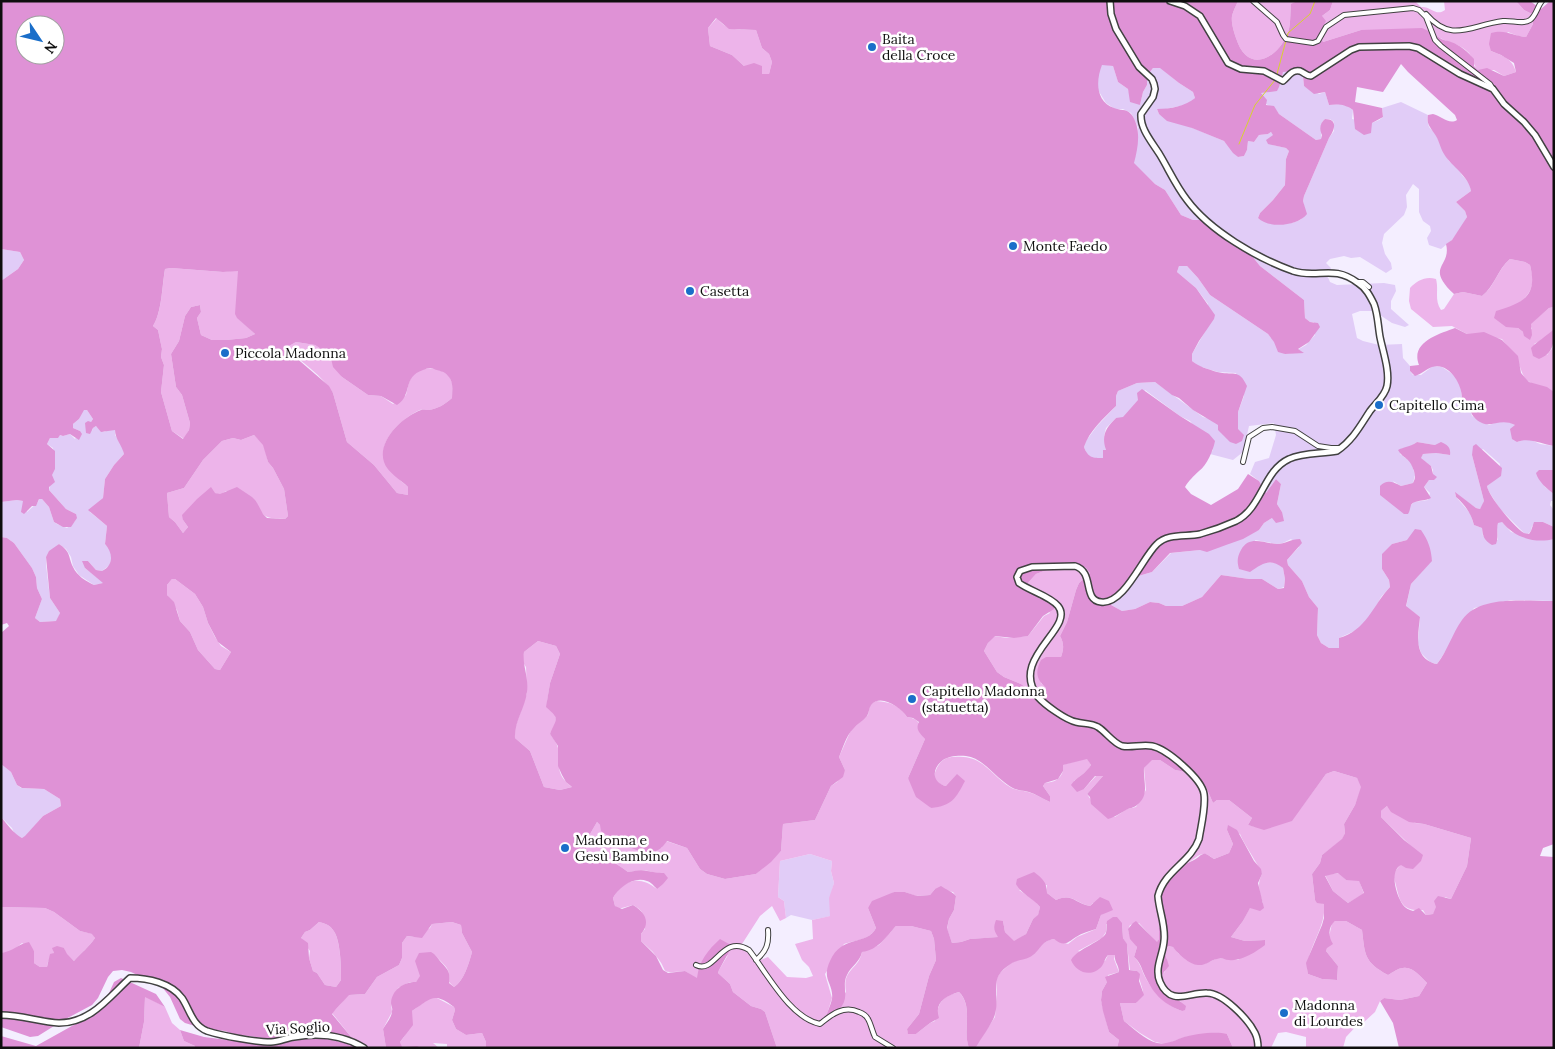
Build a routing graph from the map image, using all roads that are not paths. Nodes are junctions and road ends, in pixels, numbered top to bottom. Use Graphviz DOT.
graph roads {
  1 [pos="1110,1"];
  2 [pos="1170,1"];
  3 [pos="1252,1"];
  4 [pos="1542,1"];
  5 [pos="1419,10"];
  6 [pos="1493,89"];
  7 [pos="1554,168"];
  8 [pos="1358,282"];
  9 [pos="1369,287"];
  10 [pos="1342,448"];
  11 [pos="1243,462"];
  12 [pos="768,930"];
  13 [pos="756,960"];
  14 [pos="696,965"];
  15 [pos="1,1015"];
  16 [pos="364,1048"];
  17 [pos="893,1048"];
  18 [pos="1258,1048"];
  1 -- 8 [label="street"];
  2 -- 6 [label="street"];
  3 -- 5 [label="street"];
  4 -- 5 [label="street"];
  5 -- 6 [label="street"];
  6 -- 7 [label="street"];
  8 -- 9 [label="street"];
  8 -- 10 [label="street"];
  10 -- 11 [label="street"];
  10 -- 18 [label="street"];
  12 -- 13 [label="street"];
  13 -- 14 [label="street"];
  13 -- 17 [label="street"];
  15 -- 16 [label="street, Via Soglio"];
}
